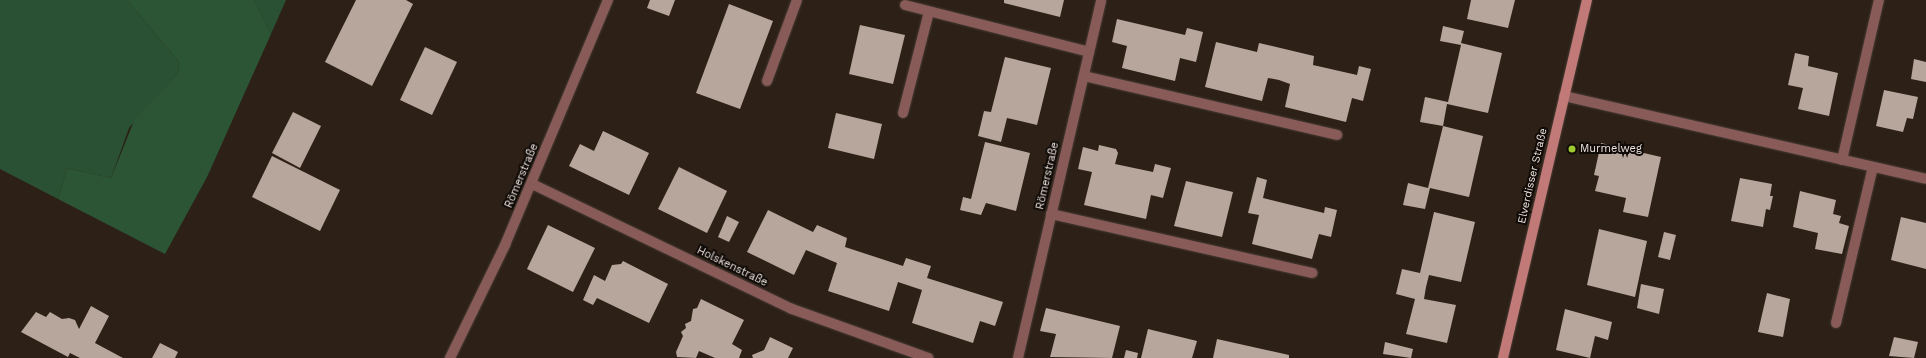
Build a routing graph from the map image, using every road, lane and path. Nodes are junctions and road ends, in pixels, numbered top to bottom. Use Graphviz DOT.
graph roads {
  1 [pos="608,0"];
  2 [pos="797,0"];
  3 [pos="1101,0"];
  4 [pos="1586,0"];
  5 [pos="1879,0"];
  6 [pos="904,5"];
  7 [pos="929,12"];
  8 [pos="1089,52"];
  9 [pos="1084,76"];
  10 [pos="767,81"];
  11 [pos="1564,96"];
  12 [pos="903,113"];
  13 [pos="1337,135"];
  14 [pos="1842,160"];
  15 [pos="1873,167"];
  16 [pos="1926,179"];
  17 [pos="532,184"];
  18 [pos="1051,214"];
  19 [pos="1312,273"];
  20 [pos="1836,323"];
  21 [pos="450,358"];
  22 [pos="928,358"];
  23 [pos="1018,358"];
  24 [pos="1503,358"];
  1 -- 17 [label="street, Römerstraße"];
  2 -- 10 [label="street"];
  3 -- 8 [label="street, Römerstraße"];
  4 -- 11 [label="street, Elverdisser Straße"];
  5 -- 14 [label="street"];
  6 -- 7 [label="street"];
  7 -- 8 [label="street"];
  7 -- 12 [label="street"];
  8 -- 9 [label="street, Römerstraße"];
  9 -- 13 [label="street"];
  9 -- 18 [label="street, Römerstraße"];
  11 -- 14 [label="street"];
  11 -- 24 [label="street, Elverdisser Straße"];
  14 -- 15 [label="street"];
  15 -- 16 [label="street"];
  15 -- 20 [label="street"];
  17 -- 21 [label="street, Römerstraße"];
  17 -- 22 [label="street, Holskenstraße"];
  18 -- 19 [label="street"];
  18 -- 23 [label="street, Römerstraße"];
}
